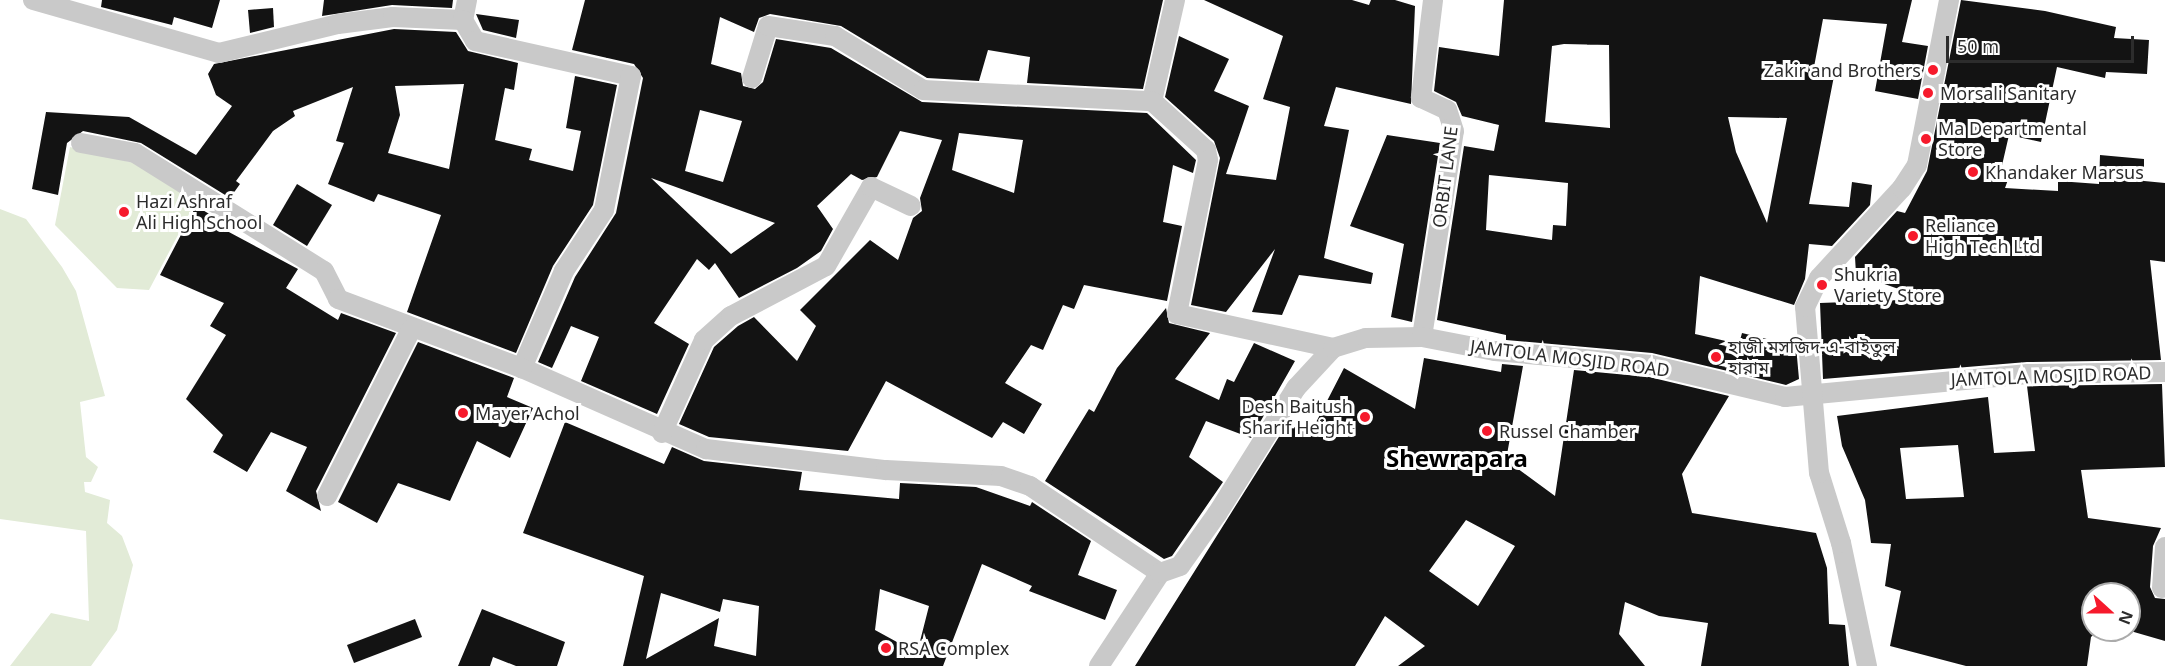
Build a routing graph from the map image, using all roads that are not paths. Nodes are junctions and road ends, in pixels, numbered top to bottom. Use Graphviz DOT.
graph roads {
  1 [pos="35,0"];
  2 [pos="467,0"];
  3 [pos="1175,0"];
  4 [pos="1433,0"];
  5 [pos="1949,0"];
  6 [pos="463,20"];
  7 [pos="752,78"];
  8 [pos="1152,101"];
  9 [pos="81,143"];
  10 [pos="911,206"];
  11 [pos="412,328"];
  12 [pos="1422,337"];
  13 [pos="1333,348"];
  14 [pos="522,368"];
  15 [pos="2165,372"];
  16 [pos="1809,395"];
  17 [pos="662,433"];
  18 [pos="327,496"];
  19 [pos="2165,547"];
  20 [pos="1160,573"];
  21 [pos="2162,588"];
  22 [pos="1099,666"];
  23 [pos="1868,666"];
  1 -- 6 [label="street"];
  2 -- 6 [label="street"];
  3 -- 8 [label="street"];
  4 -- 12 [label="street, ORBIT LANE"];
  5 -- 16 [label="street"];
  6 -- 14 [label="street"];
  7 -- 8 [label="street"];
  8 -- 13 [label="street"];
  9 -- 11 [label="street"];
  10 -- 17 [label="street"];
  11 -- 14 [label="street"];
  11 -- 18 [label="street"];
  12 -- 13 [label="street, JAMTOLA MOSJID ROAD"];
  12 -- 16 [label="street, JAMTOLA MOSJID ROAD"];
  13 -- 20 [label="street"];
  14 -- 17 [label="street"];
  15 -- 16 [label="street, JAMTOLA MOSJID ROAD"];
  16 -- 23 [label="street"];
  17 -- 20 [label="street"];
  19 -- 21 [label="street"];
  20 -- 22 [label="street"];
}
